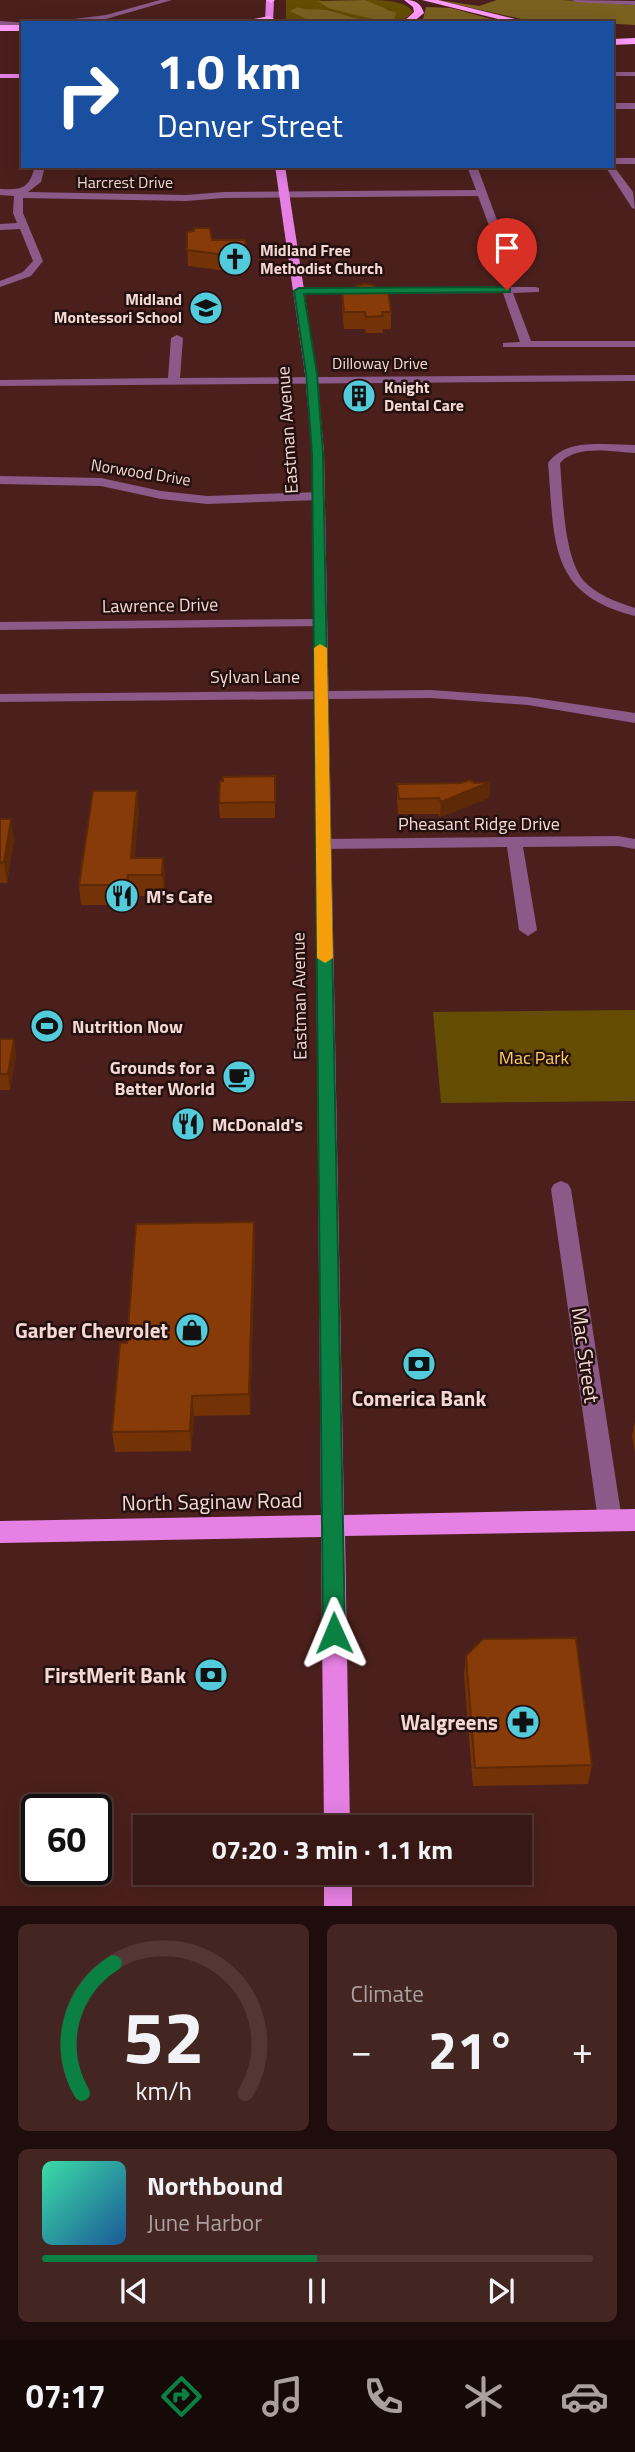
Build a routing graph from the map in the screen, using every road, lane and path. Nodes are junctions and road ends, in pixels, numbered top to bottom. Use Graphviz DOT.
graph roads {
  1 [pos="168,0"];
  2 [pos="270,0"];
  3 [pos="408,0"];
  4 [pos="426,0"];
  5 [pos="576,0"];
  6 [pos="635,3"];
  7 [pos="70,21"];
  8 [pos="269,21"];
  9 [pos="409,21"];
  10 [pos="518,21"];
  11 [pos="21,25"];
  12 [pos="0,26"];
  13 [pos="614,32"];
  14 [pos="0,34"];
  15 [pos="21,34"];
  16 [pos="635,36"];
  17 [pos="614,40"];
  18 [pos="614,74"];
  19 [pos="635,74"];
  20 [pos="0,76"];
  21 [pos="21,76"];
  22 [pos="614,106"];
  23 [pos="635,106"];
  24 [pos="614,161"];
  25 [pos="635,161"];
  26 [pos="40,168"];
  27 [pos="280,168"];
  28 [pos="473,168"];
  29 [pos="610,168"];
  30 [pos="0,192"];
  31 [pos="482,193"];
  32 [pos="285,194"];
  33 [pos="19,195"];
  34 [pos="0,197"];
  35 [pos="635,206"];
  36 [pos="22,226"];
  37 [pos="0,227"];
  38 [pos="499,239"];
  39 [pos="5,282"];
  40 [pos="507,290"];
  41 [pos="534,290"];
  42 [pos="299,291"];
  43 [pos="177,338"];
  44 [pos="635,344"];
  45 [pos="507,345"];
  46 [pos="527,345"];
  47 [pos="635,378"];
  48 [pos="312,379"];
  49 [pos="174,381"];
  50 [pos="0,383"];
  51 [pos="635,449"];
  52 [pos="0,480"];
  53 [pos="318,496"];
  54 [pos="635,612"];
  55 [pos="320,623"];
  56 [pos="0,626"];
  57 [pos="321,695"];
  58 [pos="0,698"];
  59 [pos="635,718"];
  60 [pos="514,842"];
  61 [pos="323,844"];
  62 [pos="635,844"];
  63 [pos="528,930"];
  64 [pos="561,1189"];
  65 [pos="610,1520"];
  66 [pos="635,1520"];
  67 [pos="333,1526"];
  68 [pos="0,1531"];
  69 [pos="337,1815"];
  70 [pos="338,1885"];
  71 [pos="338,1906"];
  1 -- 7 [label="street"];
  2 -- 8 [label="main road"];
  3 -- 9 [label="highway"];
  4 -- 10 [label="highway"];
  5 -- 6 [label="street"];
  11 -- 12 [label="highway"];
  13 -- 16 [label="highway"];
  14 -- 15 [label="highway"];
  16 -- 17 [label="highway"];
  18 -- 19 [label="street"];
  20 -- 21 [label="main road"];
  22 -- 23 [label="street"];
  24 -- 25 [label="street"];
  26 -- 33 [label="street"];
  27 -- 32 [label="main road, Eastman Avenue"];
  28 -- 31 [label="street"];
  29 -- 35 [label="street"];
  30 -- 33 [label="street"];
  31 -- 32 [label="street, Harcrest Drive"];
  31 -- 38 [label="street"];
  32 -- 33 [label="street, Harcrest Drive"];
  32 -- 42 [label="main road, Eastman Avenue"];
  33 -- 34 [label="street"];
  33 -- 36 [label="street"];
  36 -- 37 [label="street"];
  36 -- 39 [label="street"];
  40 -- 41 [label="street"];
  40 -- 42 [label="street"];
  40 -- 46 [label="street"];
  42 -- 48 [label="main road, Eastman Avenue"];
  43 -- 49 [label="street"];
  44 -- 46 [label="street"];
  45 -- 46 [label="street"];
  47 -- 48 [label="street, Dilloway Drive"];
  48 -- 49 [label="street, Dilloway Drive"];
  48 -- 53 [label="main road, Eastman Avenue"];
  49 -- 50 [label="street, Dilloway Drive"];
  51 -- 54 [label="street"];
  52 -- 53 [label="street, Norwood Drive"];
  53 -- 55 [label="main road, Eastman Avenue"];
  55 -- 56 [label="street, Lawrence Drive"];
  55 -- 57 [label="main road, Eastman Avenue"];
  57 -- 58 [label="street, Sylvan Lane"];
  57 -- 59 [label="street, Sylvan Lane"];
  57 -- 61 [label="main road, Eastman Avenue"];
  60 -- 61 [label="street, Pheasant Ridge Drive"];
  60 -- 62 [label="street, Pheasant Ridge Drive"];
  60 -- 63 [label="street"];
  61 -- 67 [label="main road, Eastman Avenue"];
  64 -- 65 [label="street, Mac Street"];
  65 -- 66 [label="main road, North Saginaw Road"];
  65 -- 67 [label="main road, North Saginaw Road"];
  67 -- 68 [label="main road, North Saginaw Road"];
  67 -- 69 [label="main road, Eastman Avenue"];
  70 -- 71 [label="main road"];
}
